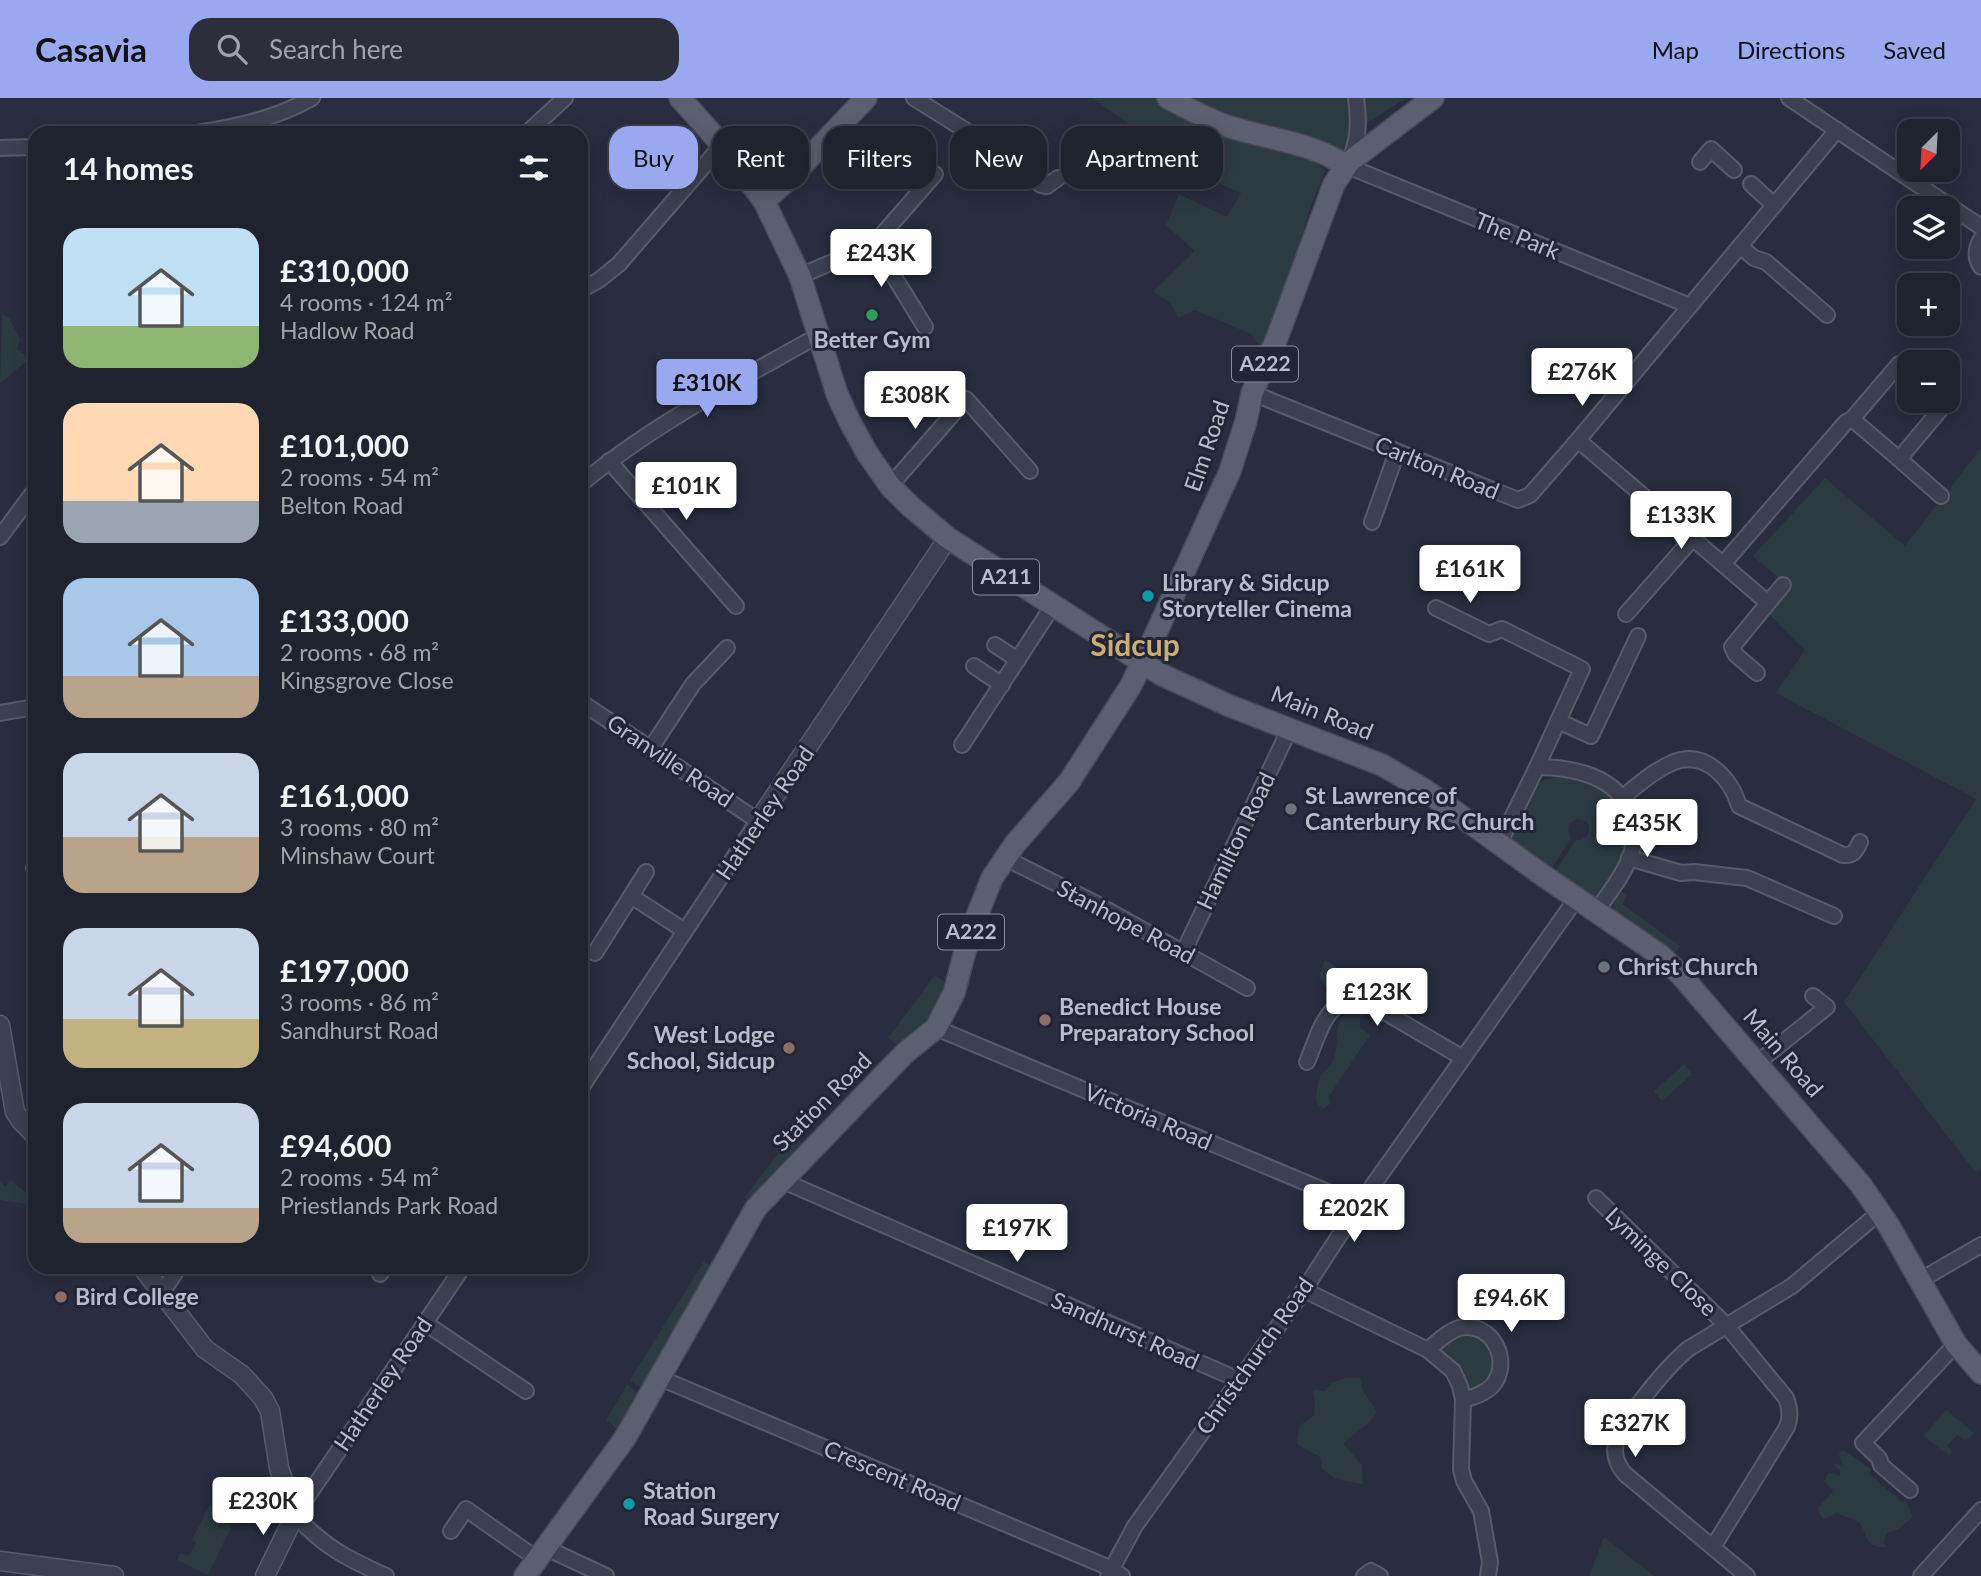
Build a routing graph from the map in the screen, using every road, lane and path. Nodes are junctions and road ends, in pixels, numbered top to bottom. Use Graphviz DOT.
graph roads {
  1 [pos="312,98"];
  2 [pos="565,98"];
  3 [pos="680,98"];
  4 [pos="866,98"];
  5 [pos="914,98"];
  6 [pos="1168,98"];
  7 [pos="1356,98"];
  8 [pos="1433,98"];
  9 [pos="1789,98"];
  10 [pos="236,126"];
  11 [pos="535,126"];
  12 [pos="1837,130"];
  13 [pos="712,134"];
  14 [pos="28,147"];
  15 [pos="0,148"];
  16 [pos="712,157"];
  17 [pos="1351,157"];
  18 [pos="1700,162"];
  19 [pos="1734,170"];
  20 [pos="1058,178"];
  21 [pos="1751,184"];
  22 [pos="755,189"];
  23 [pos="923,189"];
  24 [pos="764,201"];
  25 [pos="1774,205"];
  26 [pos="1981,227"];
  27 [pos="1981,239"];
  28 [pos="874,244"];
  29 [pos="1740,246"];
  30 [pos="1981,267"];
  31 [pos="800,276"];
  32 [pos="588,286"];
  33 [pos="1690,306"];
  34 [pos="1827,315"];
  35 [pos="925,327"];
  36 [pos="819,335"];
  37 [pos="1897,367"];
  38 [pos="1252,393"];
  39 [pos="1938,413"];
  40 [pos="1852,419"];
  41 [pos="1578,440"];
  42 [pos="1398,452"];
  43 [pos="1899,459"];
  44 [pos="609,461"];
  45 [pos="1030,471"];
  46 [pos="588,478"];
  47 [pos="890,486"];
  48 [pos="1941,496"];
  49 [pos="28,499"];
  50 [pos="1372,522"];
  51 [pos="0,537"];
  52 [pos="948,538"];
  53 [pos="1693,538"];
  54 [pos="1723,564"];
  55 [pos="1783,586"];
  56 [pos="1768,603"];
  57 [pos="736,606"];
  58 [pos="1052,607"];
  59 [pos="1436,608"];
  60 [pos="1626,614"];
  61 [pos="1638,636"];
  62 [pos="995,645"];
  63 [pos="727,648"];
  64 [pos="1018,660"];
  65 [pos="1142,663"];
  66 [pos="974,666"];
  67 [pos="1757,673"];
  68 [pos="1002,685"];
  69 [pos="588,707"];
  70 [pos="28,709"];
  71 [pos="0,713"];
  72 [pos="1558,721"];
  73 [pos="1290,728"];
  74 [pos="962,745"];
  75 [pos="651,748"];
  76 [pos="1537,767"];
  77 [pos="1623,796"];
  78 [pos="758,821"];
  79 [pos="1500,842"];
  80 [pos="1860,842"];
  81 [pos="1005,858"];
  82 [pos="1629,858"];
  83 [pos="646,872"];
  84 [pos="631,896"];
  85 [pos="1576,899"];
  86 [pos="1596,912"];
  87 [pos="1835,916"];
  88 [pos="685,931"];
  89 [pos="595,953"];
  90 [pos="1183,953"];
  91 [pos="1247,988"];
  92 [pos="1814,996"];
  93 [pos="0,1025"];
  94 [pos="936,1028"];
  95 [pos="1463,1058"];
  96 [pos="1307,1062"];
  97 [pos="1757,1063"];
  98 [pos="588,1077"];
  99 [pos="28,1128"];
  100 [pos="781,1180"];
  101 [pos="1595,1198"];
  102 [pos="1359,1205"];
  103 [pos="1880,1212"];
  104 [pos="1981,1245"];
  105 [pos="147,1274"];
  106 [pos="175,1274"];
  107 [pos="458,1274"];
  108 [pos="1919,1281"];
  109 [pos="1304,1290"];
  110 [pos="162,1294"];
  111 [pos="425,1323"];
  112 [pos="1726,1325"];
  113 [pos="1956,1344"];
  114 [pos="1428,1350"];
  115 [pos="1981,1373"];
  116 [pos="660,1378"];
  117 [pos="1239,1380"];
  118 [pos="526,1391"];
  119 [pos="1463,1400"];
  120 [pos="1910,1490"];
  121 [pos="1981,1510"];
  122 [pos="295,1515"];
  123 [pos="451,1531"];
  124 [pos="1713,1547"];
  125 [pos="0,1561"];
  126 [pos="536,1561"];
  127 [pos="1113,1574"];
  128 [pos="105,1575"];
  129 [pos="265,1576"];
  130 [pos="386,1576"];
  131 [pos="606,1576"];
  132 [pos="1364,1576"];
  133 [pos="1380,1576"];
  134 [pos="1488,1576"];
  135 [pos="1748,1576"];
  136 [pos="1921,1576"];
  1 -- 10 [label="street"];
  2 -- 11 [label="street"];
  3 -- 13 [label="main road, A211"];
  4 -- 24 [label="main road"];
  5 -- 20 [label="street"];
  6 -- 17 [label="main road"];
  7 -- 17 [label="street"];
  8 -- 17 [label="main road"];
  9 -- 12 [label="street"];
  12 -- 25 [label="street, Carlton Road"];
  12 -- 26 [label="street"];
  14 -- 15 [label="street"];
  16 -- 32 [label="street"];
  17 -- 33 [label="street, The Park"];
  17 -- 38 [label="main road, Elm Road / A222"];
  18 -- 19 [label="street"];
  21 -- 25 [label="street"];
  22 -- 24 [label="main road, A211"];
  23 -- 28 [label="street"];
  24 -- 31 [label="main road, A211"];
  25 -- 29 [label="street, Carlton Road"];
  27 -- 30 [label="street"];
  28 -- 31 [label="street"];
  28 -- 35 [label="street"];
  29 -- 33 [label="street, Carlton Road"];
  29 -- 34 [label="street"];
  31 -- 36 [label="main road, A211"];
  33 -- 41 [label="street, Carlton Road"];
  36 -- 44 [label="street"];
  36 -- 47 [label="main road, A211"];
  37 -- 40 [label="street"];
  38 -- 42 [label="street, Carlton Road"];
  38 -- 65 [label="main road, Elm Road / A222"];
  39 -- 43 [label="street"];
  40 -- 43 [label="street"];
  40 -- 54 [label="street"];
  41 -- 42 [label="street, Carlton Road"];
  41 -- 53 [label="street"];
  42 -- 50 [label="street"];
  43 -- 48 [label="street"];
  44 -- 46 [label="street"];
  44 -- 57 [label="street"];
  45 -- 47 [label="street"];
  47 -- 52 [label="main road, A211"];
  49 -- 51 [label="street"];
  52 -- 58 [label="main road, A211"];
  52 -- 78 [label="street, Hatherley Road"];
  53 -- 54 [label="street"];
  53 -- 60 [label="street"];
  54 -- 56 [label="street"];
  55 -- 56 [label="street"];
  56 -- 67 [label="street"];
  58 -- 64 [label="street"];
  58 -- 65 [label="main road, A211"];
  59 -- 72 [label="street"];
  61 -- 72 [label="street"];
  62 -- 64 [label="street"];
  63 -- 75 [label="street"];
  64 -- 68 [label="street"];
  65 -- 73 [label="main road, Main Road / A211"];
  65 -- 81 [label="main road, Station Road / A222"];
  66 -- 68 [label="street"];
  68 -- 74 [label="street"];
  69 -- 75 [label="street, Granville Road"];
  70 -- 71 [label="street"];
  72 -- 76 [label="street"];
  73 -- 79 [label="main road, Main Road / A211"];
  73 -- 90 [label="street, Hamilton Road"];
  75 -- 78 [label="street, Granville Road"];
  76 -- 77 [label="street"];
  76 -- 79 [label="street"];
  77 -- 80 [label="street"];
  77 -- 82 [label="street"];
  78 -- 88 [label="street, Hatherley Road"];
  79 -- 85 [label="main road, Main Road / A211"];
  81 -- 90 [label="street, Stanhope Road"];
  81 -- 94 [label="main road, Station Road / A222"];
  82 -- 86 [label="street"];
  82 -- 87 [label="street"];
  83 -- 84 [label="street"];
  84 -- 88 [label="street"];
  84 -- 89 [label="street"];
  85 -- 86 [label="main road, Main Road / A211"];
  85 -- 95 [label="street, Christchurch Road"];
  86 -- 97 [label="main road, Main Road / A211"];
  88 -- 98 [label="street, Hatherley Road"];
  90 -- 91 [label="street, Stanhope Road"];
  92 -- 97 [label="street"];
  93 -- 99 [label="street"];
  94 -- 100 [label="main road, Station Road / A222"];
  94 -- 102 [label="street, Victoria Road"];
  95 -- 96 [label="street"];
  95 -- 102 [label="street, Christchurch Road"];
  97 -- 103 [label="main road, Main Road / A211"];
  100 -- 116 [label="main road, Station Road / A222"];
  100 -- 117 [label="street, Sandhurst Road"];
  101 -- 112 [label="street, Lyminge Close"];
  102 -- 109 [label="street, Christchurch Road"];
  103 -- 108 [label="main road, Main Road / A211"];
  103 -- 112 [label="street"];
  104 -- 108 [label="street"];
  105 -- 110 [label="street"];
  106 -- 110 [label="street"];
  107 -- 111 [label="street, Hatherley Road"];
  108 -- 113 [label="main road, Main Road / A211"];
  109 -- 114 [label="street"];
  109 -- 117 [label="street, Christchurch Road"];
  110 -- 122 [label="street"];
  111 -- 118 [label="street"];
  111 -- 122 [label="street, Hatherley Road"];
  112 -- 124 [label="street, Lyminge Close"];
  112 -- 124 [label="street"];
  113 -- 115 [label="main road, Main Road / A211"];
  113 -- 120 [label="street"];
  114 -- 119 [label="street"];
  114 -- 119 [label="street"];
  116 -- 126 [label="main road, Station Road / A222"];
  116 -- 127 [label="street, Crescent Road"];
  117 -- 127 [label="street, Christchurch Road"];
  119 -- 134 [label="street"];
  121 -- 136 [label="street"];
  122 -- 129 [label="street, Hatherley Road"];
  122 -- 130 [label="street"];
  123 -- 126 [label="street"];
  124 -- 135 [label="street"];
  125 -- 128 [label="street"];
  126 -- 131 [label="street"];
  132 -- 133 [label="street"];
}
